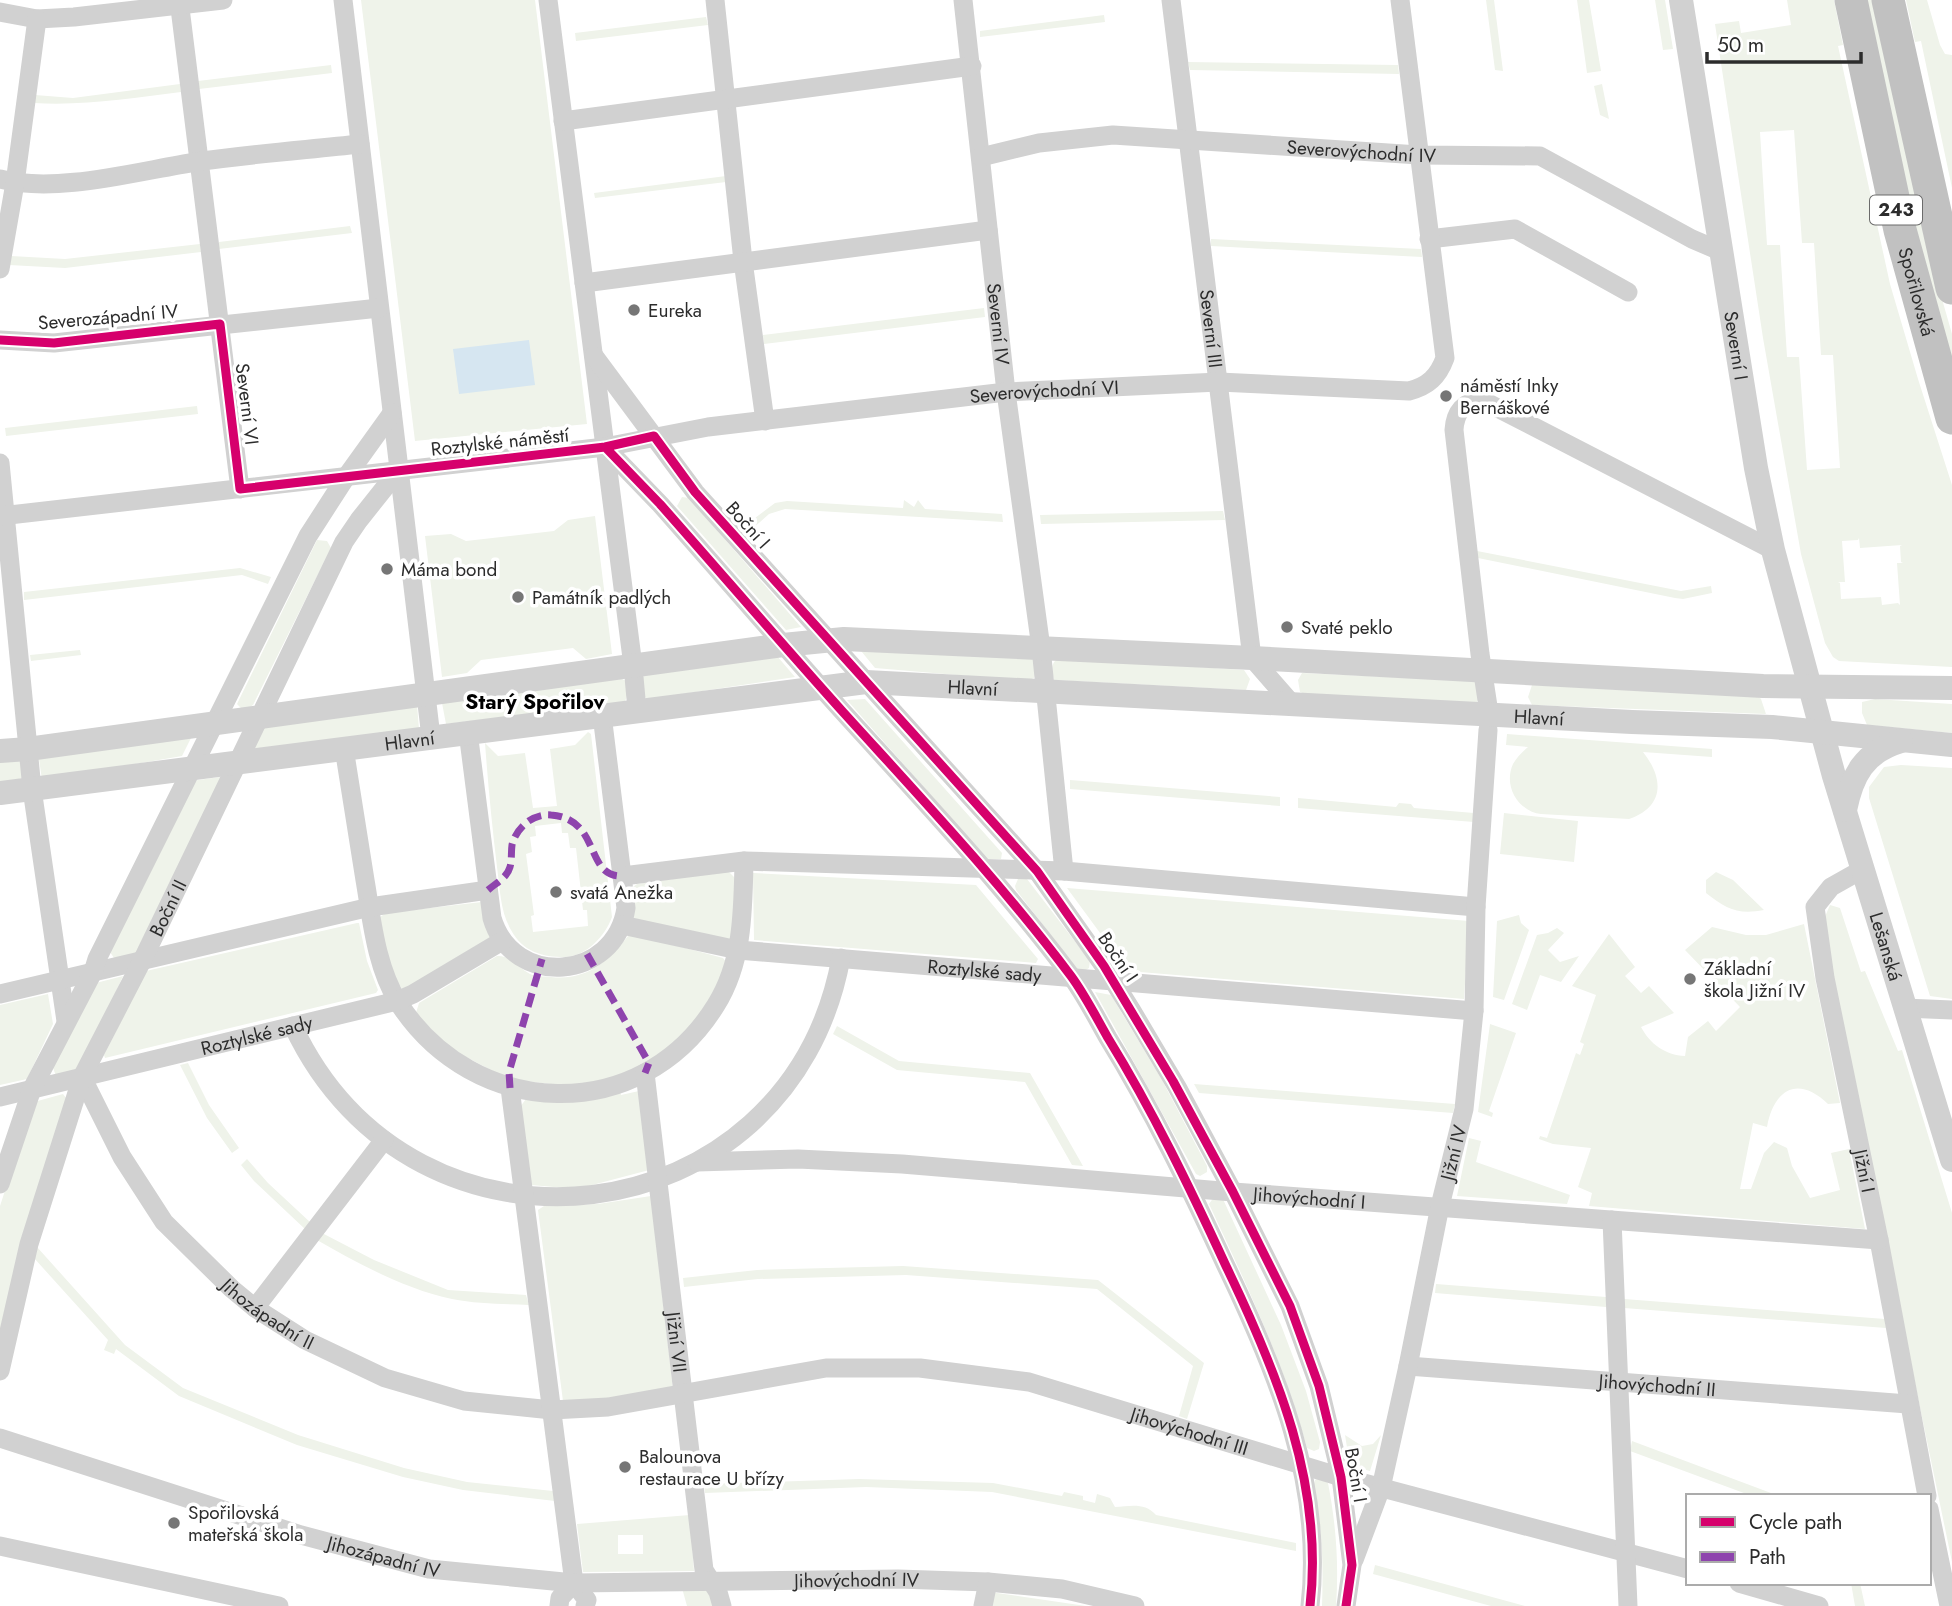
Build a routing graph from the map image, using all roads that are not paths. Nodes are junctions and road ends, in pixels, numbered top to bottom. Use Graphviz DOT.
graph roads {
  1 [pos="223,0"];
  2 [pos="343,0"];
  3 [pos="548,0"];
  4 [pos="715,0"];
  5 [pos="963,0"];
  6 [pos="1171,0"];
  7 [pos="1400,0"];
  8 [pos="1681,0"];
  9 [pos="1851,0"];
  10 [pos="1888,0"];
  11 [pos="179,3"];
  12 [pos="0,12"];
  13 [pos="37,19"];
  14 [pos="972,66"];
  15 [pos="726,97"];
  16 [pos="563,121"];
  17 [pos="1190,139"];
  18 [pos="360,145"];
  19 [pos="1419,155"];
  20 [pos="981,158"];
  21 [pos="199,162"];
  22 [pos="8,181"];
  23 [pos="988,230"];
  24 [pos="1429,239"];
  25 [pos="1720,251"];
  26 [pos="743,261"];
  27 [pos="0,269"];
  28 [pos="584,282"];
  29 [pos="1952,288"];
  30 [pos="1628,292"];
  31 [pos="379,308"];
  32 [pos="220,324"];
  33 [pos="0,340"];
  34 [pos="594,356"];
  35 [pos="1219,382"];
  36 [pos="1006,391"];
  37 [pos="392,413"];
  38 [pos="1952,418"];
  39 [pos="765,421"];
  40 [pos="654,436"];
  41 [pos="605,447"];
  42 [pos="0,463"];
  43 [pos="398,471"];
  44 [pos="346,477"];
  45 [pos="240,489"];
  46 [pos="3,516"];
  47 [pos="1773,550"];
  48 [pos="828,639"];
  49 [pos="783,645"];
  50 [pos="1041,648"];
  51 [pos="1252,658"];
  52 [pos="634,666"];
  53 [pos="1482,670"];
  54 [pos="866,682"];
  55 [pos="820,686"];
  56 [pos="1810,686"];
  57 [pos="1952,688"];
  58 [pos="1044,691"];
  59 [pos="425,694"];
  60 [pos="1293,705"];
  61 [pos="637,710"];
  62 [pos="602,715"];
  63 [pos="259,717"];
  64 [pos="1489,722"];
  65 [pos="214,723"];
  66 [pos="468,732"];
  67 [pos="1823,733"];
  68 [pos="431,737"];
  69 [pos="1900,741"];
  70 [pos="1952,745"];
  71 [pos="344,748"];
  72 [pos="28,749"];
  73 [pos="0,751"];
  74 [pos="237,762"];
  75 [pos="191,768"];
  76 [pos="32,789"];
  77 [pos="0,793"];
  78 [pos="1845,811"];
  79 [pos="744,861"];
  80 [pos="1863,869"];
  81 [pos="986,870"];
  82 [pos="1037,871"];
  83 [pos="1065,871"];
  84 [pos="623,876"];
  85 [pos="488,890"];
  86 [pos="1476,906"];
  87 [pos="370,907"];
  88 [pos="622,925"];
  89 [pos="502,941"];
  90 [pos="738,950"];
  91 [pos="841,958"];
  92 [pos="142,961"];
  93 [pos="93,972"];
  94 [pos="1072,978"];
  95 [pos="60,980"];
  96 [pos="1114,982"];
  97 [pos="0,994"];
  98 [pos="397,1001"];
  99 [pos="1905,1008"];
  100 [pos="1952,1010"];
  101 [pos="1474,1011"];
  102 [pos="66,1021"];
  103 [pos="293,1026"];
  104 [pos="645,1073"];
  105 [pos="82,1077"];
  106 [pos="510,1088"];
  107 [pos="32,1089"];
  108 [pos="0,1097"];
  109 [pos="384,1140"];
  110 [pos="1952,1160"];
  111 [pos="697,1162"];
  112 [pos="658,1180"];
  113 [pos="0,1184"];
  114 [pos="1190,1188"];
  115 [pos="1233,1192"];
  116 [pos="524,1196"];
  117 [pos="1440,1206"];
  118 [pos="1612,1220"];
  119 [pos="1879,1240"];
  120 [pos="256,1308"];
  121 [pos="1408,1366"];
  122 [pos="0,1371"];
  123 [pos="1619,1381"];
  124 [pos="683,1395"];
  125 [pos="1908,1404"];
  126 [pos="552,1410"];
  127 [pos="0,1438"];
  128 [pos="1303,1466"];
  129 [pos="1341,1478"];
  130 [pos="1381,1488"];
  131 [pos="1927,1494"];
  132 [pos="1931,1519"];
  133 [pos="0,1546"];
  134 [pos="1625,1552"];
  135 [pos="1352,1564"];
  136 [pos="1686,1568"];
  137 [pos="711,1581"];
  138 [pos="988,1582"];
  139 [pos="574,1583"];
  140 [pos="1743,1585"];
  141 [pos="1761,1597"];
  142 [pos="279,1606"];
  143 [pos="559,1606"];
  144 [pos="585,1606"];
  145 [pos="722,1606"];
  146 [pos="983,1606"];
  147 [pos="1135,1606"];
  148 [pos="1310,1606"];
  149 [pos="1346,1606"];
  150 [pos="1628,1606"];
  151 [pos="1819,1606"];
  152 [pos="1949,1606"];
  1 -- 11 [label="street"];
  2 -- 18 [label="street"];
  3 -- 16 [label="street"];
  4 -- 15 [label="street"];
  5 -- 14 [label="street, Severní IV"];
  6 -- 17 [label="street, Severní III"];
  7 -- 19 [label="street"];
  8 -- 25 [label="street, Severní I"];
  9 -- 38 [label="highway, Spořilovská / 243"];
  10 -- 29 [label="highway, Spořilovská / 243"];
  11 -- 13 [label="street"];
  11 -- 21 [label="street, Severní VI"];
  12 -- 13 [label="street"];
  13 -- 22 [label="street"];
  14 -- 15 [label="street"];
  14 -- 20 [label="street, Severní IV"];
  15 -- 16 [label="street"];
  15 -- 26 [label="street"];
  16 -- 28 [label="street"];
  17 -- 19 [label="street, Severovýchodní IV"];
  17 -- 20 [label="street, Severovýchodní IV"];
  17 -- 35 [label="street, Severní III"];
  18 -- 21 [label="street"];
  18 -- 31 [label="street"];
  19 -- 24 [label="street"];
  19 -- 25 [label="street, Severovýchodní IV"];
  20 -- 23 [label="street, Severní IV"];
  21 -- 22 [label="street"];
  21 -- 32 [label="street, Severní VI"];
  22 -- 27 [label="street"];
  23 -- 26 [label="street"];
  23 -- 36 [label="street, Severní IV"];
  24 -- 30 [label="street"];
  24 -- 35 [label="street, Severovýchodní VI"];
  25 -- 47 [label="street, Severní I"];
  26 -- 28 [label="street"];
  26 -- 39 [label="street"];
  28 -- 34 [label="street"];
  31 -- 32 [label="street, Severozápadní IV"];
  31 -- 37 [label="street"];
  32 -- 33 [label="street, Severozápadní IV"];
  32 -- 45 [label="street, Severní VI"];
  34 -- 40 [label="street"];
  34 -- 41 [label="street"];
  35 -- 36 [label="street, Severovýchodní VI"];
  35 -- 51 [label="street, Severní III"];
  36 -- 39 [label="street, Severovýchodní VI"];
  36 -- 50 [label="street, Severní IV"];
  37 -- 43 [label="street"];
  37 -- 44 [label="street, Boční II"];
  39 -- 40 [label="street, Severovýchodní VI"];
  40 -- 41 [label="street, Roztylské náměstí"];
  40 -- 48 [label="street, Boční I"];
  41 -- 43 [label="street, Roztylské náměstí"];
  41 -- 49 [label="street"];
  41 -- 52 [label="street"];
  42 -- 46 [label="street"];
  43 -- 44 [label="street, Roztylské náměstí"];
  43 -- 59 [label="street"];
  43 -- 63 [label="street, Boční II"];
  44 -- 45 [label="street, Roztylské náměstí"];
  44 -- 65 [label="street, Boční II"];
  45 -- 46 [label="street, Roztylské náměstí"];
  46 -- 72 [label="street"];
  47 -- 53 [label="street, Jižní IV"];
  47 -- 56 [label="street, Severní I"];
  48 -- 49 [label="street"];
  48 -- 50 [label="street"];
  48 -- 54 [label="street, Boční I"];
  49 -- 52 [label="street"];
  49 -- 55 [label="street"];
  50 -- 51 [label="street"];
  50 -- 58 [label="street, Severní IV"];
  51 -- 53 [label="street"];
  51 -- 60 [label="street"];
  52 -- 59 [label="street"];
  52 -- 61 [label="street"];
  53 -- 56 [label="street"];
  53 -- 64 [label="street, Jižní IV"];
  54 -- 55 [label="street, Hlavní"];
  54 -- 58 [label="street, Hlavní"];
  54 -- 82 [label="street, Boční I"];
  55 -- 61 [label="street, Hlavní"];
  55 -- 81 [label="street"];
  56 -- 57 [label="street"];
  56 -- 67 [label="street, Severní I"];
  58 -- 60 [label="street, Hlavní"];
  58 -- 83 [label="street, Severní IV"];
  59 -- 63 [label="street"];
  59 -- 68 [label="street"];
  60 -- 64 [label="street, Hlavní"];
  61 -- 62 [label="street, Hlavní"];
  62 -- 66 [label="street, Hlavní"];
  62 -- 84 [label="street"];
  63 -- 65 [label="street"];
  63 -- 74 [label="street, Boční II"];
  64 -- 67 [label="street, Hlavní"];
  64 -- 86 [label="street, Jižní IV"];
  65 -- 72 [label="street"];
  65 -- 75 [label="street, Boční II"];
  66 -- 68 [label="street, Hlavní"];
  66 -- 85 [label="street"];
  67 -- 69 [label="street, Hlavní"];
  67 -- 78 [label="street, Lešanská"];
  68 -- 71 [label="street, Hlavní"];
  69 -- 70 [label="street, Hlavní"];
  69 -- 78 [label="street"];
  71 -- 74 [label="street, Hlavní"];
  71 -- 87 [label="street"];
  72 -- 73 [label="street"];
  72 -- 76 [label="street"];
  74 -- 75 [label="street, Hlavní"];
  74 -- 92 [label="street, Boční II"];
  75 -- 76 [label="street, Hlavní"];
  75 -- 93 [label="street, Boční II"];
  76 -- 77 [label="street, Hlavní"];
  76 -- 95 [label="street"];
  78 -- 80 [label="street, Lešanská"];
  79 -- 81 [label="street"];
  79 -- 84 [label="street"];
  79 -- 90 [label="street"];
  80 -- 99 [label="street, Lešanská"];
  80 -- 119 [label="street, Jižní I"];
  81 -- 82 [label="street"];
  81 -- 94 [label="street"];
  82 -- 83 [label="street"];
  82 -- 96 [label="street, Boční I"];
  83 -- 86 [label="street"];
  84 -- 88 [label="street"];
  85 -- 87 [label="street"];
  85 -- 89 [label="street"];
  86 -- 101 [label="street, Jižní IV"];
  87 -- 92 [label="street"];
  87 -- 98 [label="street"];
  88 -- 89 [label="street"];
  88 -- 90 [label="street, Roztylské sady"];
  89 -- 98 [label="street, Roztylské sady"];
  90 -- 91 [label="street, Roztylské sady"];
  90 -- 104 [label="street"];
  91 -- 94 [label="street, Roztylské sady"];
  91 -- 111 [label="street"];
  92 -- 93 [label="street"];
  92 -- 105 [label="street, Boční II"];
  93 -- 95 [label="street"];
  93 -- 102 [label="street, Boční II"];
  94 -- 96 [label="street, Roztylské sady"];
  94 -- 114 [label="street"];
  95 -- 97 [label="street"];
  95 -- 102 [label="street"];
  96 -- 101 [label="street, Roztylské sady"];
  96 -- 115 [label="street, Boční I"];
  98 -- 103 [label="street, Roztylské sady"];
  98 -- 106 [label="street"];
  99 -- 100 [label="street"];
  99 -- 110 [label="street, Lešanská"];
  101 -- 117 [label="street, Jižní IV"];
  102 -- 107 [label="street, Boční II"];
  103 -- 105 [label="street, Roztylské sady"];
  103 -- 109 [label="street"];
  104 -- 106 [label="street"];
  104 -- 112 [label="street, Jižní VII"];
  105 -- 107 [label="street, Roztylské sady"];
  105 -- 120 [label="street, Jihozápadní II"];
  105 -- 122 [label="street, Boční II"];
  106 -- 116 [label="street"];
  107 -- 108 [label="street, Roztylské sady"];
  107 -- 113 [label="street, Boční II"];
  109 -- 116 [label="street"];
  109 -- 120 [label="street"];
  111 -- 112 [label="street"];
  111 -- 114 [label="street, Jihovýchodní I"];
  112 -- 116 [label="street"];
  112 -- 124 [label="street, Jižní VII"];
  114 -- 115 [label="street, Jihovýchodní I"];
  114 -- 128 [label="street"];
  115 -- 117 [label="street, Jihovýchodní I"];
  115 -- 129 [label="street, Boční I"];
  116 -- 126 [label="street"];
  117 -- 118 [label="street, Jihovýchodní I"];
  117 -- 121 [label="street, Jižní IV"];
  118 -- 119 [label="street, Jihovýchodní I"];
  118 -- 123 [label="street"];
  119 -- 125 [label="street, Jižní I"];
  120 -- 126 [label="street, Jihozápadní II"];
  121 -- 123 [label="street, Jihovýchodní II"];
  121 -- 130 [label="street, Jižní IV"];
  123 -- 125 [label="street, Jihovýchodní II"];
  123 -- 134 [label="street"];
  124 -- 126 [label="street, Jihozápadní II"];
  124 -- 128 [label="street, Jihovýchodní III"];
  124 -- 137 [label="street, Jižní VII"];
  125 -- 131 [label="street, Jižní I"];
  126 -- 139 [label="street"];
  127 -- 139 [label="street, Jihozápadní IV"];
  128 -- 129 [label="street, Jihovýchodní III"];
  128 -- 148 [label="street"];
  129 -- 130 [label="street, Jihovýchodní III"];
  129 -- 135 [label="street, Boční I"];
  130 -- 134 [label="street, Jihovýchodní III"];
  130 -- 135 [label="street, Jižní IV"];
  132 -- 152 [label="street"];
  133 -- 142 [label="street"];
  134 -- 136 [label="street, Jihovýchodní III"];
  134 -- 150 [label="street"];
  135 -- 149 [label="street, Boční I"];
  137 -- 138 [label="street, Jihovýchodní IV"];
  137 -- 139 [label="street, Jihovýchodní IV"];
  137 -- 145 [label="street, Jižní VII"];
  138 -- 146 [label="street"];
  138 -- 147 [label="street, Jihovýchodní IV"];
  139 -- 143 [label="street"];
  139 -- 144 [label="street"];
  140 -- 141 [label="street"];
  141 -- 151 [label="street"];
}
